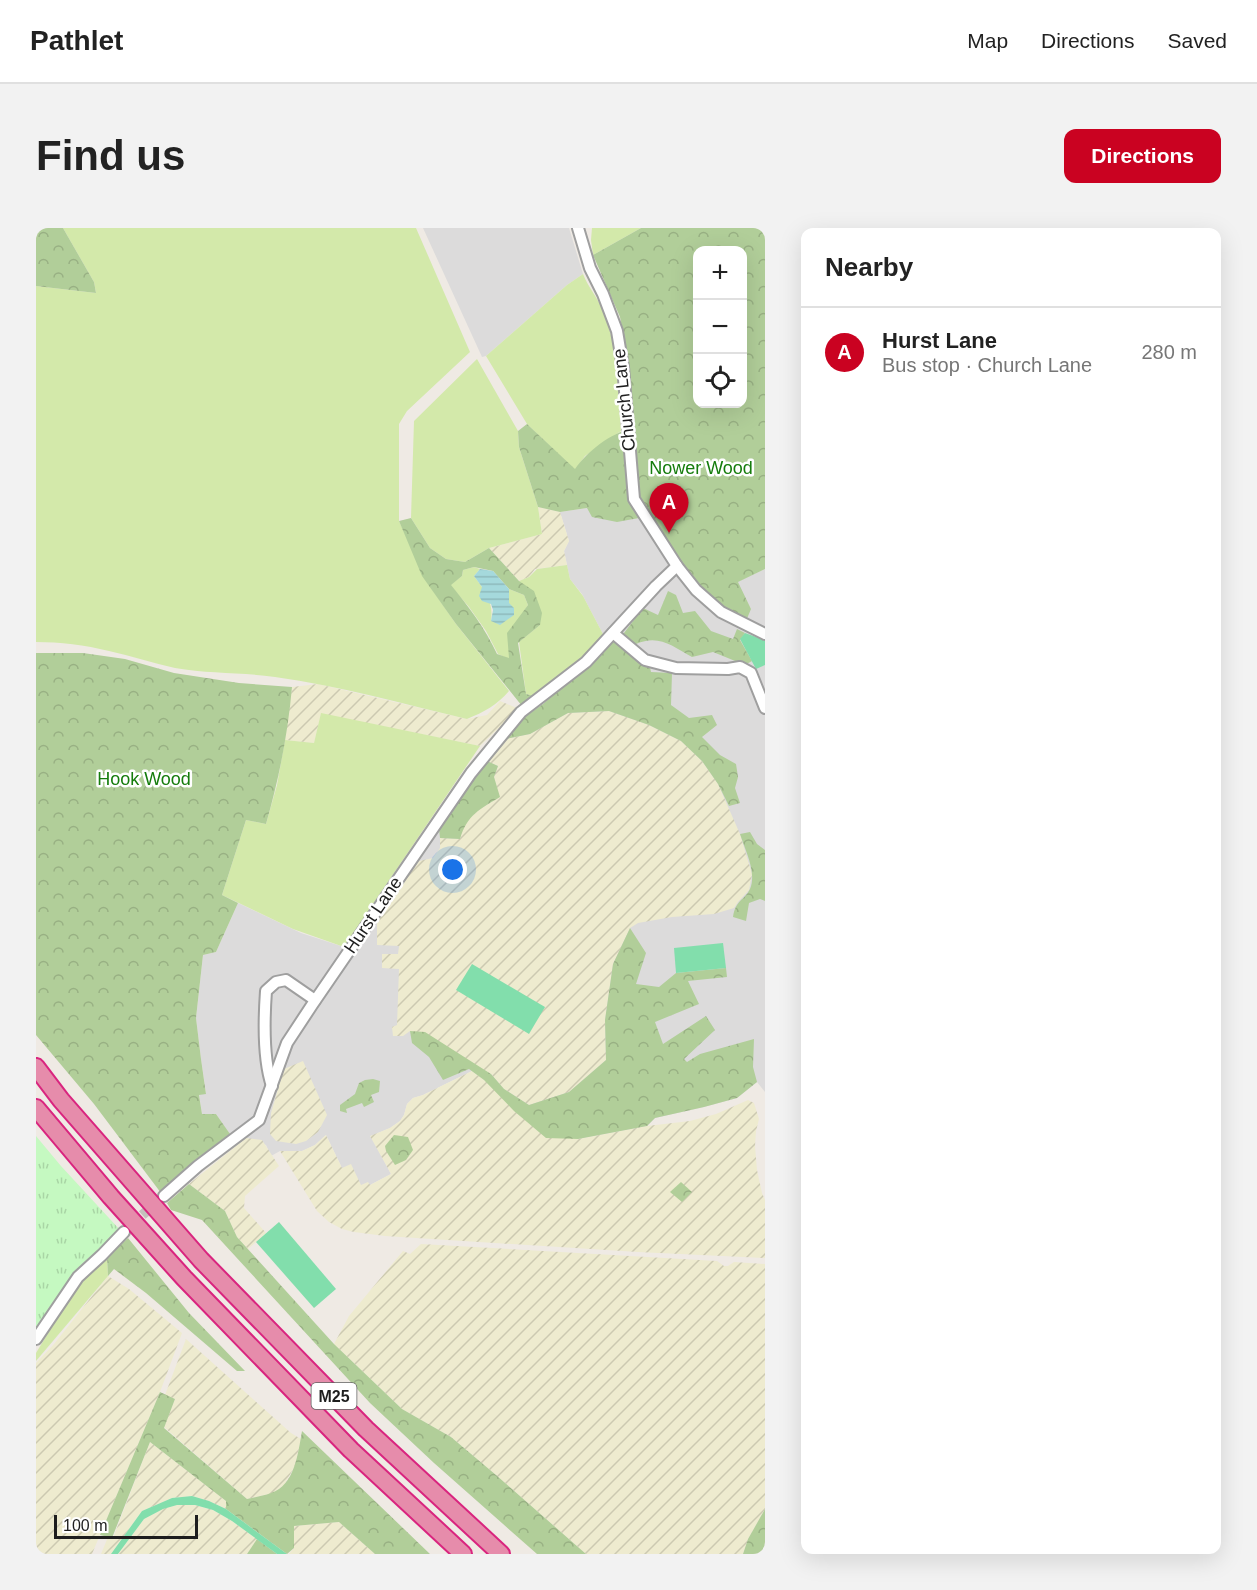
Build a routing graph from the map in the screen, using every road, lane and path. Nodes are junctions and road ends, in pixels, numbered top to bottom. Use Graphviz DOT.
graph roads {
  1 [pos="580,230"];
  2 [pos="677,566"];
  3 [pos="614,633"];
  4 [pos="765,634"];
  5 [pos="765,708"];
  6 [pos="315,1000"];
  7 [pos="36,1067"];
  8 [pos="272,1086"];
  9 [pos="36,1108"];
  10 [pos="164,1196"];
  11 [pos="124,1232"];
  12 [pos="36,1339"];
  13 [pos="464,1554"];
  14 [pos="501,1554"];
  1 -- 2 [label="street, Church Lane"];
  2 -- 3 [label="street, Hurst Lane"];
  2 -- 4 [label="street, Church Lane"];
  3 -- 5 [label="street"];
  3 -- 6 [label="street, Hurst Lane"];
  6 -- 8 [label="street, Hurst Lane"];
  6 -- 8 [label="street"];
  7 -- 14 [label="highway, M25"];
  8 -- 10 [label="street, Hurst Lane"];
  9 -- 13 [label="highway, M25"];
  11 -- 12 [label="street"];
}
